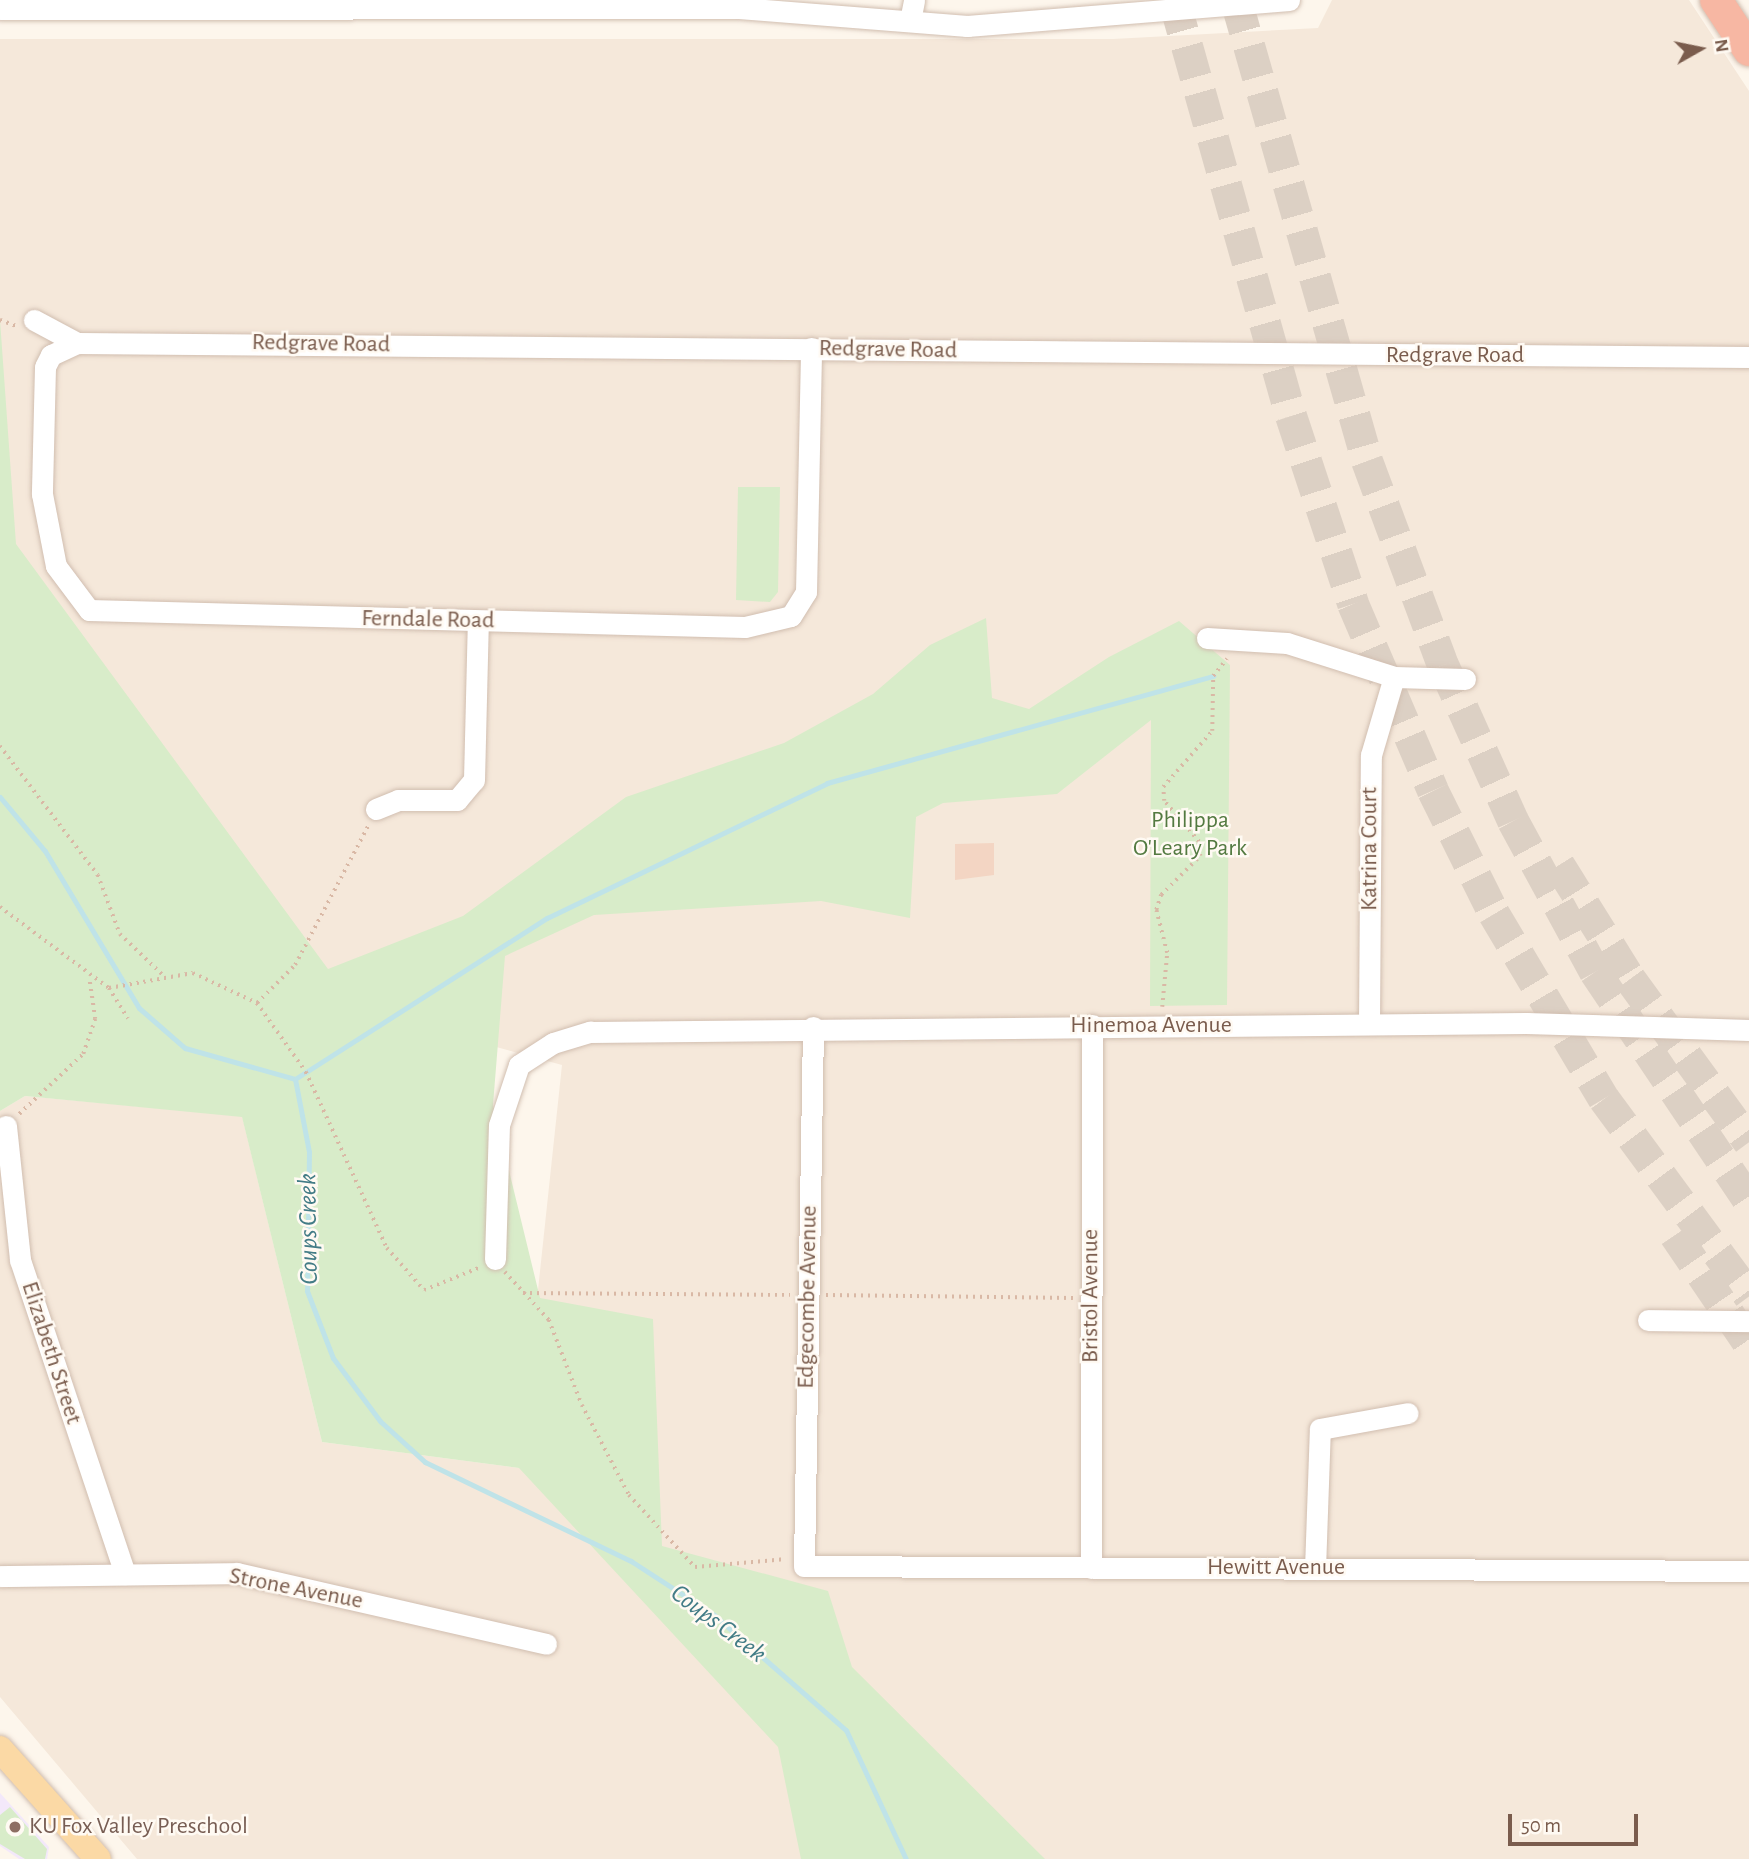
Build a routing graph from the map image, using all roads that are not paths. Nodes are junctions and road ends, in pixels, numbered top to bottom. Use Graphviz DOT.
graph roads {
  1 [pos="914,0"];
  2 [pos="1289,0"];
  3 [pos="1716,0"];
  4 [pos="0,9"];
  5 [pos="910,21"];
  6 [pos="1749,50"];
  7 [pos="34,320"];
  8 [pos="77,343"];
  9 [pos="811,348"];
  10 [pos="1749,357"];
  11 [pos="478,621"];
  12 [pos="1206,638"];
  13 [pos="1394,677"];
  14 [pos="1465,679"];
  15 [pos="376,809"];
  16 [pos="1369,1024"];
  17 [pos="1092,1025"];
  18 [pos="813,1027"];
  19 [pos="1749,1030"];
  20 [pos="6,1126"];
  21 [pos="495,1259"];
  22 [pos="1648,1320"];
  23 [pos="1749,1321"];
  24 [pos="1408,1413"];
  25 [pos="804,1566"];
  26 [pos="1091,1567"];
  27 [pos="1315,1569"];
  28 [pos="1749,1571"];
  29 [pos="125,1574"];
  30 [pos="0,1576"];
  31 [pos="546,1644"];
  32 [pos="0,1749"];
  33 [pos="98,1859"];
  1 -- 5 [label="street"];
  2 -- 5 [label="street"];
  3 -- 6 [label="highway"];
  4 -- 5 [label="street"];
  7 -- 8 [label="street, Redgrave Road"];
  8 -- 9 [label="street, Redgrave Road"];
  8 -- 11 [label="street, Ferndale Road"];
  9 -- 10 [label="street, Redgrave Road"];
  9 -- 11 [label="street, Ferndale Road"];
  11 -- 15 [label="street"];
  12 -- 13 [label="street"];
  13 -- 14 [label="street"];
  13 -- 16 [label="street, Katrina Court"];
  16 -- 17 [label="street, Hinemoa Avenue"];
  16 -- 19 [label="street, Hinemoa Avenue"];
  17 -- 18 [label="street, Hinemoa Avenue"];
  17 -- 26 [label="street, Bristol Avenue"];
  18 -- 21 [label="street, Hinemoa Avenue"];
  18 -- 25 [label="street, Edgecombe Avenue"];
  20 -- 29 [label="street, Elizabeth Street"];
  22 -- 23 [label="street"];
  24 -- 27 [label="street"];
  25 -- 26 [label="street, Hewitt Avenue"];
  26 -- 27 [label="street, Hewitt Avenue"];
  27 -- 28 [label="street, Hewitt Avenue"];
  29 -- 30 [label="street, Strone Avenue"];
  29 -- 31 [label="street, Strone Avenue"];
  32 -- 33 [label="main road"];
}
